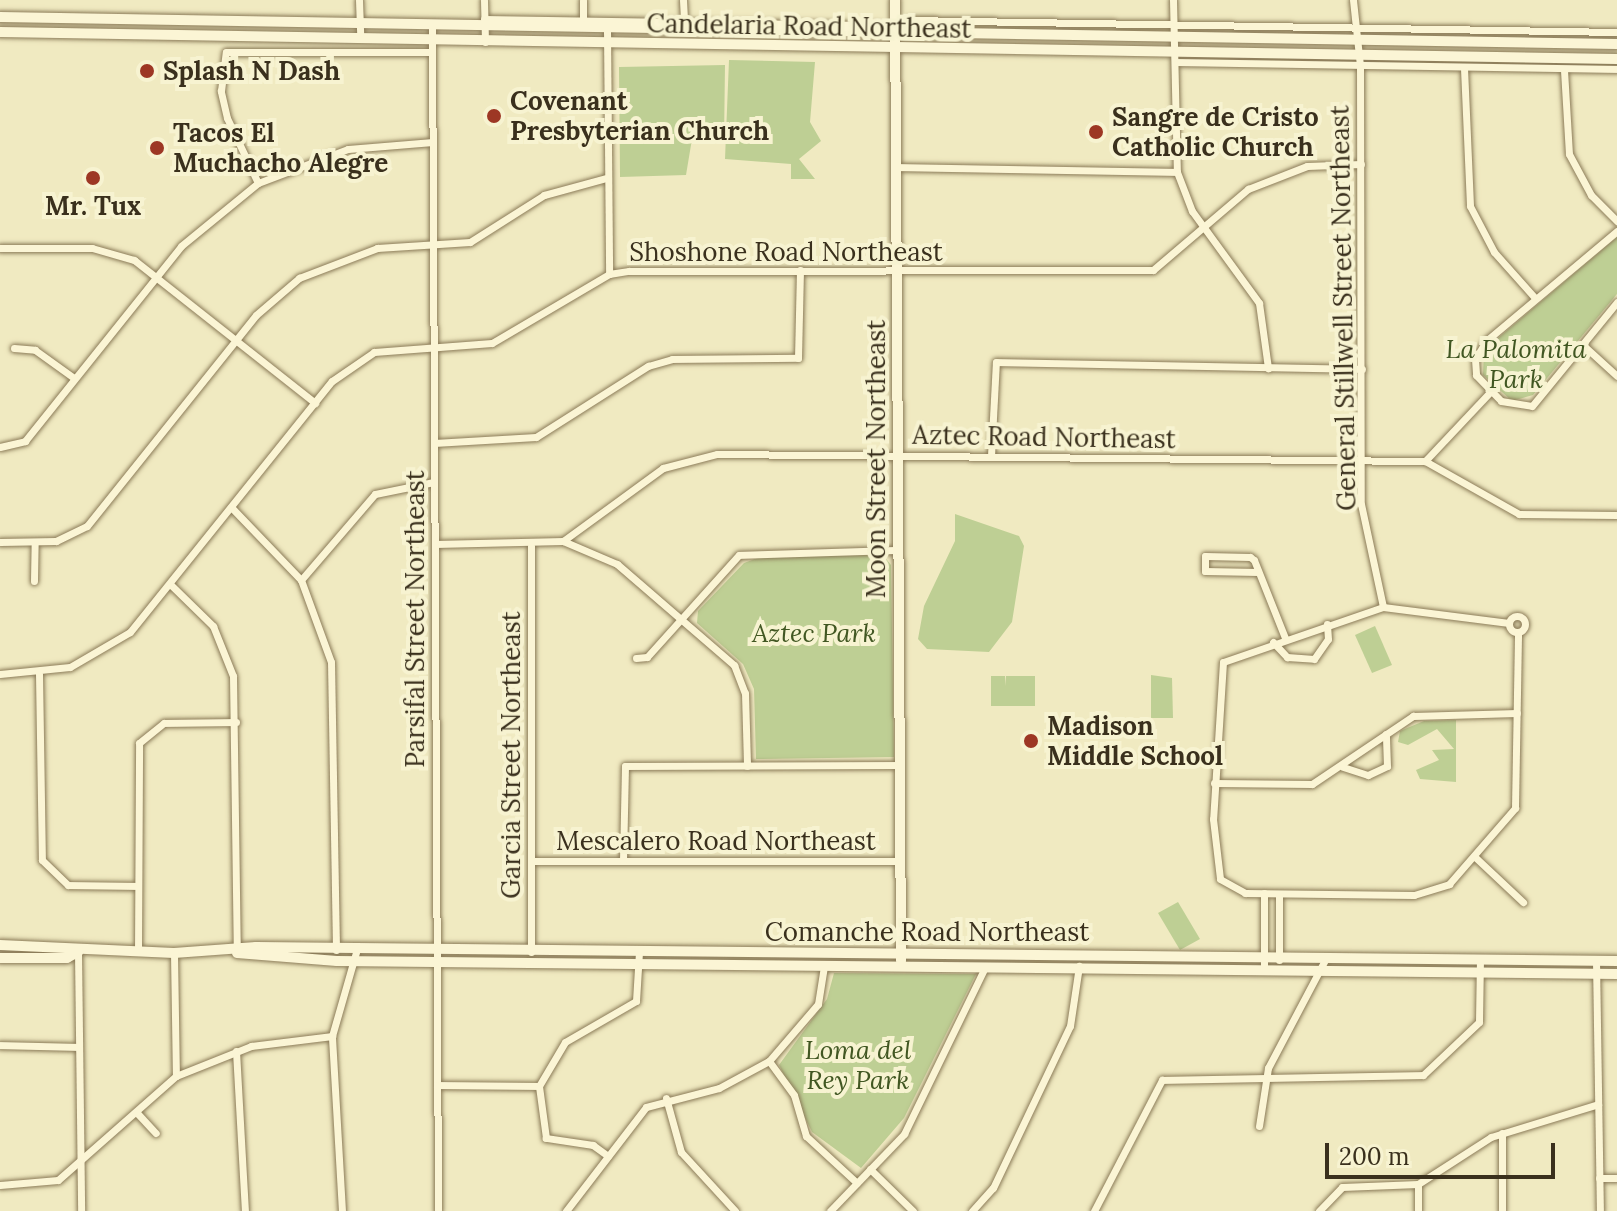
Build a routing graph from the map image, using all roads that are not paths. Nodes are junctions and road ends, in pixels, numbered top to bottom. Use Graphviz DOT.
graph roads {
  1 [pos="359,0"];
  2 [pos="484,0"];
  3 [pos="583,0"];
  4 [pos="683,0"];
  5 [pos="895,0"];
  6 [pos="1173,0"];
  7 [pos="1353,0"];
  8 [pos="0,17"];
  9 [pos="583,19"];
  10 [pos="908,20"];
  11 [pos="684,21"];
  12 [pos="484,23"];
  13 [pos="360,24"];
  14 [pos="1173,24"];
  15 [pos="879,25"];
  16 [pos="432,26"];
  17 [pos="1353,28"];
  18 [pos="607,30"];
  19 [pos="0,32"];
  20 [pos="1617,32"];
  21 [pos="896,35"];
  22 [pos="1174,37"];
  23 [pos="360,38"];
  24 [pos="1356,40"];
  25 [pos="485,43"];
  26 [pos="1617,44"];
  27 [pos="607,45"];
  28 [pos="432,46"];
  29 [pos="896,50"];
  30 [pos="1178,57"];
  31 [pos="1617,59"];
  32 [pos="1359,61"];
  33 [pos="1464,68"];
  34 [pos="1617,69"];
  35 [pos="1564,70"];
  36 [pos="433,142"];
  37 [pos="1361,164"];
  38 [pos="897,167"];
  39 [pos="1177,172"];
  40 [pos="606,178"];
  41 [pos="258,183"];
  42 [pos="1617,221"];
  43 [pos="1204,226"];
  44 [pos="1617,231"];
  45 [pos="434,245"];
  46 [pos="0,248"];
  47 [pos="800,270"];
  48 [pos="897,270"];
  49 [pos="609,274"];
  50 [pos="156,277"];
  51 [pos="1535,298"];
  52 [pos="1617,302"];
  53 [pos="237,340"];
  54 [pos="1583,345"];
  55 [pos="434,346"];
  56 [pos="14,348"];
  57 [pos="1268,368"];
  58 [pos="1362,369"];
  59 [pos="1617,376"];
  60 [pos="74,378"];
  61 [pos="1490,392"];
  62 [pos="315,403"];
  63 [pos="434,443"];
  64 [pos="0,447"];
  65 [pos="899,454"];
  66 [pos="991,456"];
  67 [pos="1425,461"];
  68 [pos="1363,462"];
  69 [pos="434,482"];
  70 [pos="231,507"];
  71 [pos="1617,515"];
  72 [pos="563,541"];
  73 [pos="0,542"];
  74 [pos="35,542"];
  75 [pos="435,544"];
  76 [pos="531,546"];
  77 [pos="899,550"];
  78 [pos="1258,572"];
  79 [pos="301,580"];
  80 [pos="34,581"];
  81 [pos="171,585"];
  82 [pos="1383,607"];
  83 [pos="682,619"];
  84 [pos="1509,623"];
  85 [pos="1327,624"];
  86 [pos="1518,632"];
  87 [pos="1285,638"];
  88 [pos="1273,642"];
  89 [pos="636,658"];
  90 [pos="0,674"];
  91 [pos="39,674"];
  92 [pos="1517,713"];
  93 [pos="236,722"];
  94 [pos="1386,734"];
  95 [pos="900,765"];
  96 [pos="747,766"];
  97 [pos="1343,767"];
  98 [pos="1214,783"];
  99 [pos="1475,857"];
  100 [pos="532,861"];
  101 [pos="623,861"];
  102 [pos="900,861"];
  103 [pos="138,886"];
  104 [pos="1264,893"];
  105 [pos="1279,894"];
  106 [pos="1523,902"];
  107 [pos="0,945"];
  108 [pos="336,948"];
  109 [pos="357,949"];
  110 [pos="531,951"];
  111 [pos="78,952"];
  112 [pos="138,952"];
  113 [pos="639,952"];
  114 [pos="174,953"];
  115 [pos="237,953"];
  116 [pos="824,954"];
  117 [pos="901,954"];
  118 [pos="1081,956"];
  119 [pos="437,957"];
  120 [pos="1265,957"];
  121 [pos="1279,957"];
  122 [pos="0,958"];
  123 [pos="1326,958"];
  124 [pos="337,961"];
  125 [pos="357,961"];
  126 [pos="1480,961"];
  127 [pos="1596,961"];
  128 [pos="1617,961"];
  129 [pos="530,963"];
  130 [pos="639,964"];
  131 [pos="824,966"];
  132 [pos="901,967"];
  133 [pos="985,967"];
  134 [pos="1079,968"];
  135 [pos="1264,970"];
  136 [pos="1279,970"];
  137 [pos="1325,970"];
  138 [pos="1480,973"];
  139 [pos="1596,974"];
  140 [pos="1617,974"];
  141 [pos="332,1036"];
  142 [pos="0,1045"];
  143 [pos="77,1047"];
  144 [pos="236,1051"];
  145 [pos="769,1061"];
  146 [pos="176,1076"];
  147 [pos="1267,1078"];
  148 [pos="437,1085"];
  149 [pos="539,1086"];
  150 [pos="666,1098"];
  151 [pos="1598,1104"];
  152 [pos="138,1114"];
  153 [pos="1259,1126"];
  154 [pos="156,1133"];
  155 [pos="1502,1133"];
  156 [pos="608,1156"];
  157 [pos="77,1167"];
  158 [pos="870,1169"];
  159 [pos="1599,1178"];
  160 [pos="1617,1178"];
  161 [pos="857,1183"];
  162 [pos="1418,1184"];
  163 [pos="0,1185"];
  164 [pos="81,1211"];
  165 [pos="245,1211"];
  166 [pos="342,1211"];
  167 [pos="438,1211"];
  168 [pos="566,1211"];
  169 [pos="735,1211"];
  170 [pos="830,1211"];
  171 [pos="913,1211"];
  172 [pos="972,1211"];
  173 [pos="1094,1211"];
  174 [pos="1319,1211"];
  175 [pos="1418,1211"];
  176 [pos="1502,1211"];
  177 [pos="1600,1211"];
  1 -- 13 [label="street"];
  2 -- 12 [label="street"];
  3 -- 9 [label="street"];
  4 -- 11 [label="street"];
  5 -- 21 [label="street, Moon Street Northeast"];
  6 -- 14 [label="street"];
  7 -- 17 [label="street, General Stillwell Street Northeast"];
  8 -- 13 [label="street, Candelaria Road Northeast"];
  9 -- 11 [label="street"];
  9 -- 12 [label="street"];
  10 -- 14 [label="street"];
  11 -- 15 [label="street"];
  12 -- 16 [label="street, Candelaria Road Northeast"];
  12 -- 18 [label="street, Candelaria Road Northeast"];
  12 -- 25 [label="street"];
  13 -- 16 [label="street, Candelaria Road Northeast"];
  13 -- 23 [label="street"];
  14 -- 17 [label="street"];
  14 -- 22 [label="street"];
  16 -- 28 [label="street, Parsifal Street Northeast"];
  17 -- 20 [label="street"];
  17 -- 24 [label="street, General Stillwell Street Northeast"];
  18 -- 21 [label="street, Candelaria Road Northeast"];
  18 -- 27 [label="street"];
  19 -- 23 [label="street, Candelaria Road Northeast"];
  21 -- 22 [label="street, Candelaria Road Northeast"];
  21 -- 29 [label="street, Moon Street Northeast"];
  22 -- 24 [label="street, Candelaria Road Northeast"];
  22 -- 30 [label="street"];
  23 -- 28 [label="street, Candelaria Road Northeast"];
  24 -- 26 [label="street, Candelaria Road Northeast"];
  24 -- 32 [label="street, General Stillwell Street Northeast"];
  25 -- 27 [label="street, Candelaria Road Northeast"];
  25 -- 28 [label="street, Candelaria Road Northeast"];
  27 -- 29 [label="street, Candelaria Road Northeast"];
  27 -- 40 [label="street"];
  28 -- 36 [label="street, Parsifal Street Northeast"];
  28 -- 41 [label="street"];
  29 -- 30 [label="street, Candelaria Road Northeast"];
  29 -- 38 [label="street, Moon Street Northeast"];
  30 -- 32 [label="street, Candelaria Road Northeast"];
  30 -- 39 [label="street"];
  31 -- 32 [label="street, Candelaria Road Northeast"];
  32 -- 33 [label="street"];
  32 -- 37 [label="street, General Stillwell Street Northeast"];
  33 -- 35 [label="street"];
  33 -- 51 [label="street"];
  34 -- 35 [label="street"];
  35 -- 42 [label="street"];
  36 -- 41 [label="street"];
  36 -- 45 [label="street, Parsifal Street Northeast"];
  37 -- 43 [label="street, Shoshone Road Northeast"];
  37 -- 58 [label="street, General Stillwell Street Northeast"];
  38 -- 39 [label="street"];
  38 -- 48 [label="street, Moon Street Northeast"];
  39 -- 43 [label="street"];
  40 -- 45 [label="street"];
  40 -- 49 [label="street"];
  41 -- 50 [label="street"];
  43 -- 48 [label="street, Shoshone Road Northeast"];
  43 -- 57 [label="street"];
  44 -- 51 [label="street"];
  45 -- 53 [label="street"];
  45 -- 55 [label="street, Parsifal Street Northeast"];
  46 -- 50 [label="street"];
  47 -- 48 [label="street, Shoshone Road Northeast"];
  47 -- 49 [label="street, Shoshone Road Northeast"];
  47 -- 63 [label="street"];
  48 -- 65 [label="street, Moon Street Northeast"];
  49 -- 55 [label="street, Shoshone Road Northeast"];
  50 -- 53 [label="street"];
  50 -- 60 [label="street"];
  51 -- 61 [label="street"];
  52 -- 54 [label="street"];
  53 -- 62 [label="street"];
  53 -- 74 [label="street"];
  54 -- 59 [label="street"];
  54 -- 61 [label="street"];
  55 -- 62 [label="street, Shoshone Road Northeast"];
  55 -- 63 [label="street, Parsifal Street Northeast"];
  56 -- 60 [label="street"];
  57 -- 58 [label="street"];
  57 -- 66 [label="street"];
  58 -- 68 [label="street, General Stillwell Street Northeast"];
  60 -- 64 [label="street"];
  61 -- 67 [label="street"];
  62 -- 70 [label="street, Shoshone Road Northeast"];
  63 -- 69 [label="street, Parsifal Street Northeast"];
  65 -- 66 [label="street, Aztec Road Northeast"];
  65 -- 72 [label="street, Aztec Road Northeast"];
  65 -- 77 [label="street, Moon Street Northeast"];
  66 -- 68 [label="street, Aztec Road Northeast"];
  67 -- 68 [label="street, Aztec Road Northeast"];
  67 -- 71 [label="street"];
  68 -- 82 [label="street, General Stillwell Street Northeast"];
  69 -- 75 [label="street, Parsifal Street Northeast"];
  69 -- 79 [label="street"];
  70 -- 79 [label="street"];
  70 -- 81 [label="street, Shoshone Road Northeast"];
  72 -- 76 [label="street, Aztec Road Northeast"];
  72 -- 83 [label="street"];
  73 -- 74 [label="street"];
  74 -- 80 [label="street"];
  75 -- 76 [label="street, Aztec Road Northeast"];
  75 -- 119 [label="street, Parsifal Street Northeast"];
  76 -- 100 [label="street, Garcia Street Northeast"];
  77 -- 83 [label="street"];
  77 -- 95 [label="street, Moon Street Northeast"];
  78 -- 78 [label="street"];
  78 -- 87 [label="street"];
  79 -- 108 [label="street"];
  81 -- 91 [label="street, Shoshone Road Northeast"];
  81 -- 93 [label="street"];
  82 -- 84 [label="street"];
  82 -- 85 [label="street"];
  83 -- 89 [label="street"];
  83 -- 96 [label="street"];
  84 -- 86 [label="street"];
  84 -- 86 [label="street"];
  85 -- 87 [label="street"];
  85 -- 88 [label="street"];
  86 -- 92 [label="street"];
  87 -- 88 [label="street"];
  88 -- 98 [label="street"];
  90 -- 91 [label="street, Shoshone Road Northeast"];
  91 -- 103 [label="street"];
  92 -- 94 [label="street"];
  92 -- 99 [label="street"];
  93 -- 103 [label="street"];
  93 -- 115 [label="street"];
  94 -- 97 [label="street"];
  94 -- 97 [label="street"];
  95 -- 96 [label="street"];
  95 -- 102 [label="street, Moon Street Northeast"];
  96 -- 101 [label="street"];
  97 -- 98 [label="street"];
  98 -- 104 [label="street"];
  99 -- 105 [label="street"];
  99 -- 106 [label="street"];
  100 -- 101 [label="street, Mescalero Road Northeast"];
  100 -- 110 [label="street, Garcia Street Northeast"];
  101 -- 102 [label="street, Mescalero Road Northeast"];
  102 -- 117 [label="street, Moon Street Northeast"];
  103 -- 112 [label="street"];
  104 -- 105 [label="street"];
  104 -- 120 [label="street"];
  105 -- 121 [label="street"];
  107 -- 111 [label="street, Comanche Road Northeast"];
  108 -- 109 [label="street, Comanche Road Northeast"];
  108 -- 115 [label="street, Comanche Road Northeast"];
  108 -- 124 [label="street"];
  109 -- 119 [label="street, Comanche Road Northeast"];
  109 -- 125 [label="street"];
  110 -- 113 [label="street, Comanche Road Northeast"];
  110 -- 119 [label="street, Comanche Road Northeast"];
  110 -- 129 [label="street, Garcia Street Northeast"];
  111 -- 112 [label="street, Comanche Road Northeast"];
  111 -- 122 [label="street, Comanche Road Northeast"];
  111 -- 143 [label="street"];
  112 -- 114 [label="street, Comanche Road Northeast"];
  113 -- 116 [label="street, Comanche Road Northeast"];
  113 -- 130 [label="street"];
  114 -- 115 [label="street, Comanche Road Northeast"];
  114 -- 146 [label="street"];
  115 -- 124 [label="street, Comanche Road Northeast"];
  116 -- 117 [label="street, Comanche Road Northeast"];
  116 -- 131 [label="street"];
  117 -- 118 [label="street, Comanche Road Northeast"];
  117 -- 132 [label="street, Moon Street Northeast"];
  118 -- 120 [label="street, Comanche Road Northeast"];
  118 -- 134 [label="street"];
  119 -- 125 [label="street, Comanche Road Northeast"];
  119 -- 129 [label="street, Comanche Road Northeast"];
  119 -- 148 [label="street, Parsifal Street Northeast"];
  120 -- 121 [label="street, Comanche Road Northeast"];
  120 -- 135 [label="street"];
  121 -- 123 [label="street, Comanche Road Northeast"];
  121 -- 136 [label="street"];
  123 -- 126 [label="street, Comanche Road Northeast"];
  123 -- 137 [label="street"];
  124 -- 125 [label="street, Comanche Road Northeast"];
  125 -- 141 [label="street"];
  126 -- 127 [label="street, Comanche Road Northeast"];
  126 -- 138 [label="street"];
  127 -- 128 [label="street, Comanche Road Northeast"];
  127 -- 139 [label="street"];
  129 -- 130 [label="street, Comanche Road Northeast"];
  130 -- 131 [label="street, Comanche Road Northeast"];
  130 -- 149 [label="street"];
  131 -- 132 [label="street, Comanche Road Northeast"];
  131 -- 145 [label="street"];
  132 -- 133 [label="street, Comanche Road Northeast"];
  133 -- 134 [label="street, Comanche Road Northeast"];
  133 -- 158 [label="street"];
  134 -- 135 [label="street, Comanche Road Northeast"];
  134 -- 172 [label="street"];
  135 -- 136 [label="street, Comanche Road Northeast"];
  136 -- 137 [label="street, Comanche Road Northeast"];
  137 -- 138 [label="street, Comanche Road Northeast"];
  137 -- 147 [label="street"];
  138 -- 139 [label="street, Comanche Road Northeast"];
  138 -- 147 [label="street"];
  139 -- 140 [label="street, Comanche Road Northeast"];
  139 -- 151 [label="street"];
  141 -- 144 [label="street"];
  141 -- 166 [label="street"];
  142 -- 143 [label="street"];
  143 -- 157 [label="street"];
  144 -- 146 [label="street"];
  144 -- 165 [label="street"];
  145 -- 150 [label="street"];
  145 -- 161 [label="street"];
  146 -- 152 [label="street"];
  147 -- 153 [label="street"];
  147 -- 173 [label="street"];
  148 -- 149 [label="street"];
  148 -- 167 [label="street, Parsifal Street Northeast"];
  149 -- 156 [label="street"];
  150 -- 156 [label="street"];
  150 -- 169 [label="street"];
  151 -- 155 [label="street"];
  151 -- 159 [label="street"];
  152 -- 154 [label="street"];
  152 -- 157 [label="street"];
  155 -- 162 [label="street"];
  155 -- 176 [label="street"];
  156 -- 168 [label="street"];
  157 -- 163 [label="street"];
  157 -- 164 [label="street"];
  158 -- 161 [label="street"];
  158 -- 171 [label="street"];
  159 -- 160 [label="street"];
  159 -- 177 [label="street"];
  161 -- 170 [label="street"];
  162 -- 174 [label="street"];
  162 -- 175 [label="street"];
}
